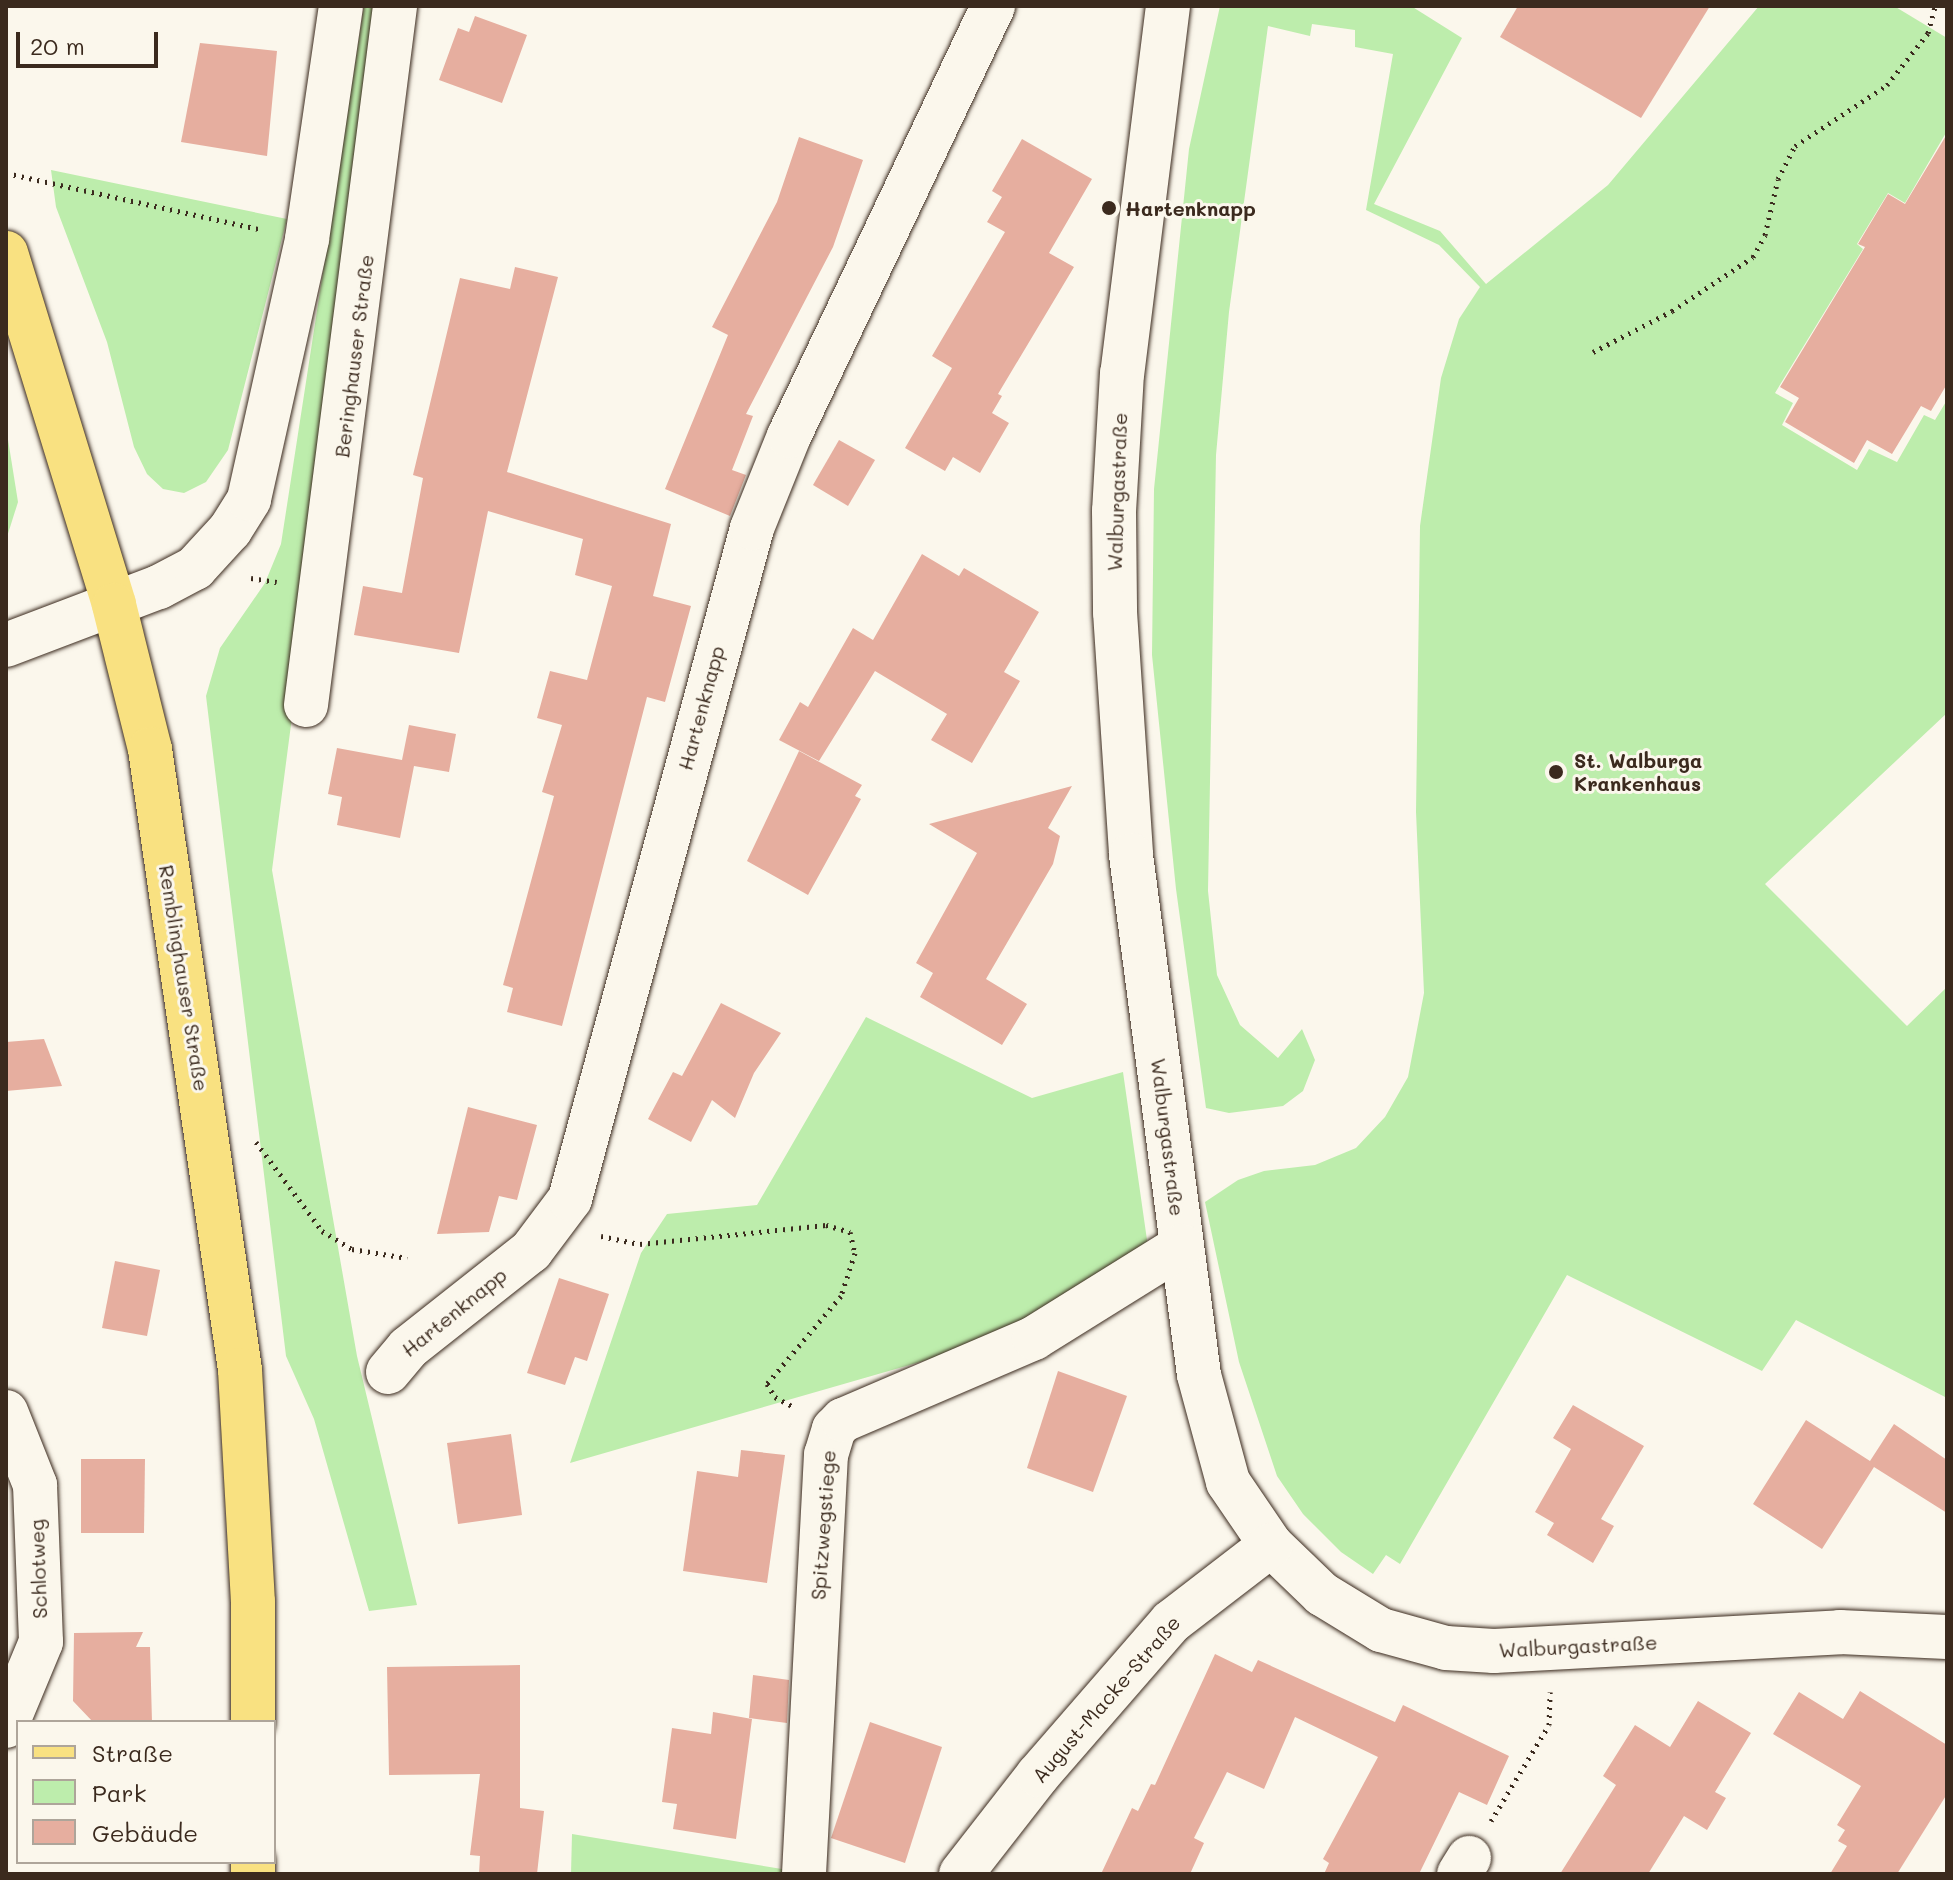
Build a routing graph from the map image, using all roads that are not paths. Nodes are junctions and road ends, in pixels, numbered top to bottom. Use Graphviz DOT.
graph roads {
  1 [pos="341,6"];
  2 [pos="395,6"];
  3 [pos="993,6"];
  4 [pos="1168,6"];
  5 [pos="6,253"];
  6 [pos="114,605"];
  7 [pos="6,645"];
  8 [pos="306,705"];
  9 [pos="1182,1246"];
  10 [pos="388,1372"];
  11 [pos="6,1412"];
  12 [pos="1271,1545"];
  13 [pos="1947,1637"];
  14 [pos="253,1720"];
  15 [pos="6,1726"];
  16 [pos="804,1874"];
  17 [pos="961,1874"];
  1 -- 6 [label="street"];
  2 -- 8 [label="street, Beringhauser Straße"];
  3 -- 10 [label="street, Hartenknapp"];
  4 -- 9 [label="street, Walburgastraße"];
  5 -- 6 [label="main road, Remblinghauser Straße"];
  6 -- 7 [label="street"];
  6 -- 14 [label="main road, Remblinghauser Straße"];
  9 -- 12 [label="street, Walburgastraße"];
  9 -- 16 [label="street, Spitzwegstiege"];
  11 -- 15 [label="street, Schlotweg"];
  12 -- 13 [label="street, Walburgastraße"];
  12 -- 17 [label="street, August-Macke-Straße"];
}
